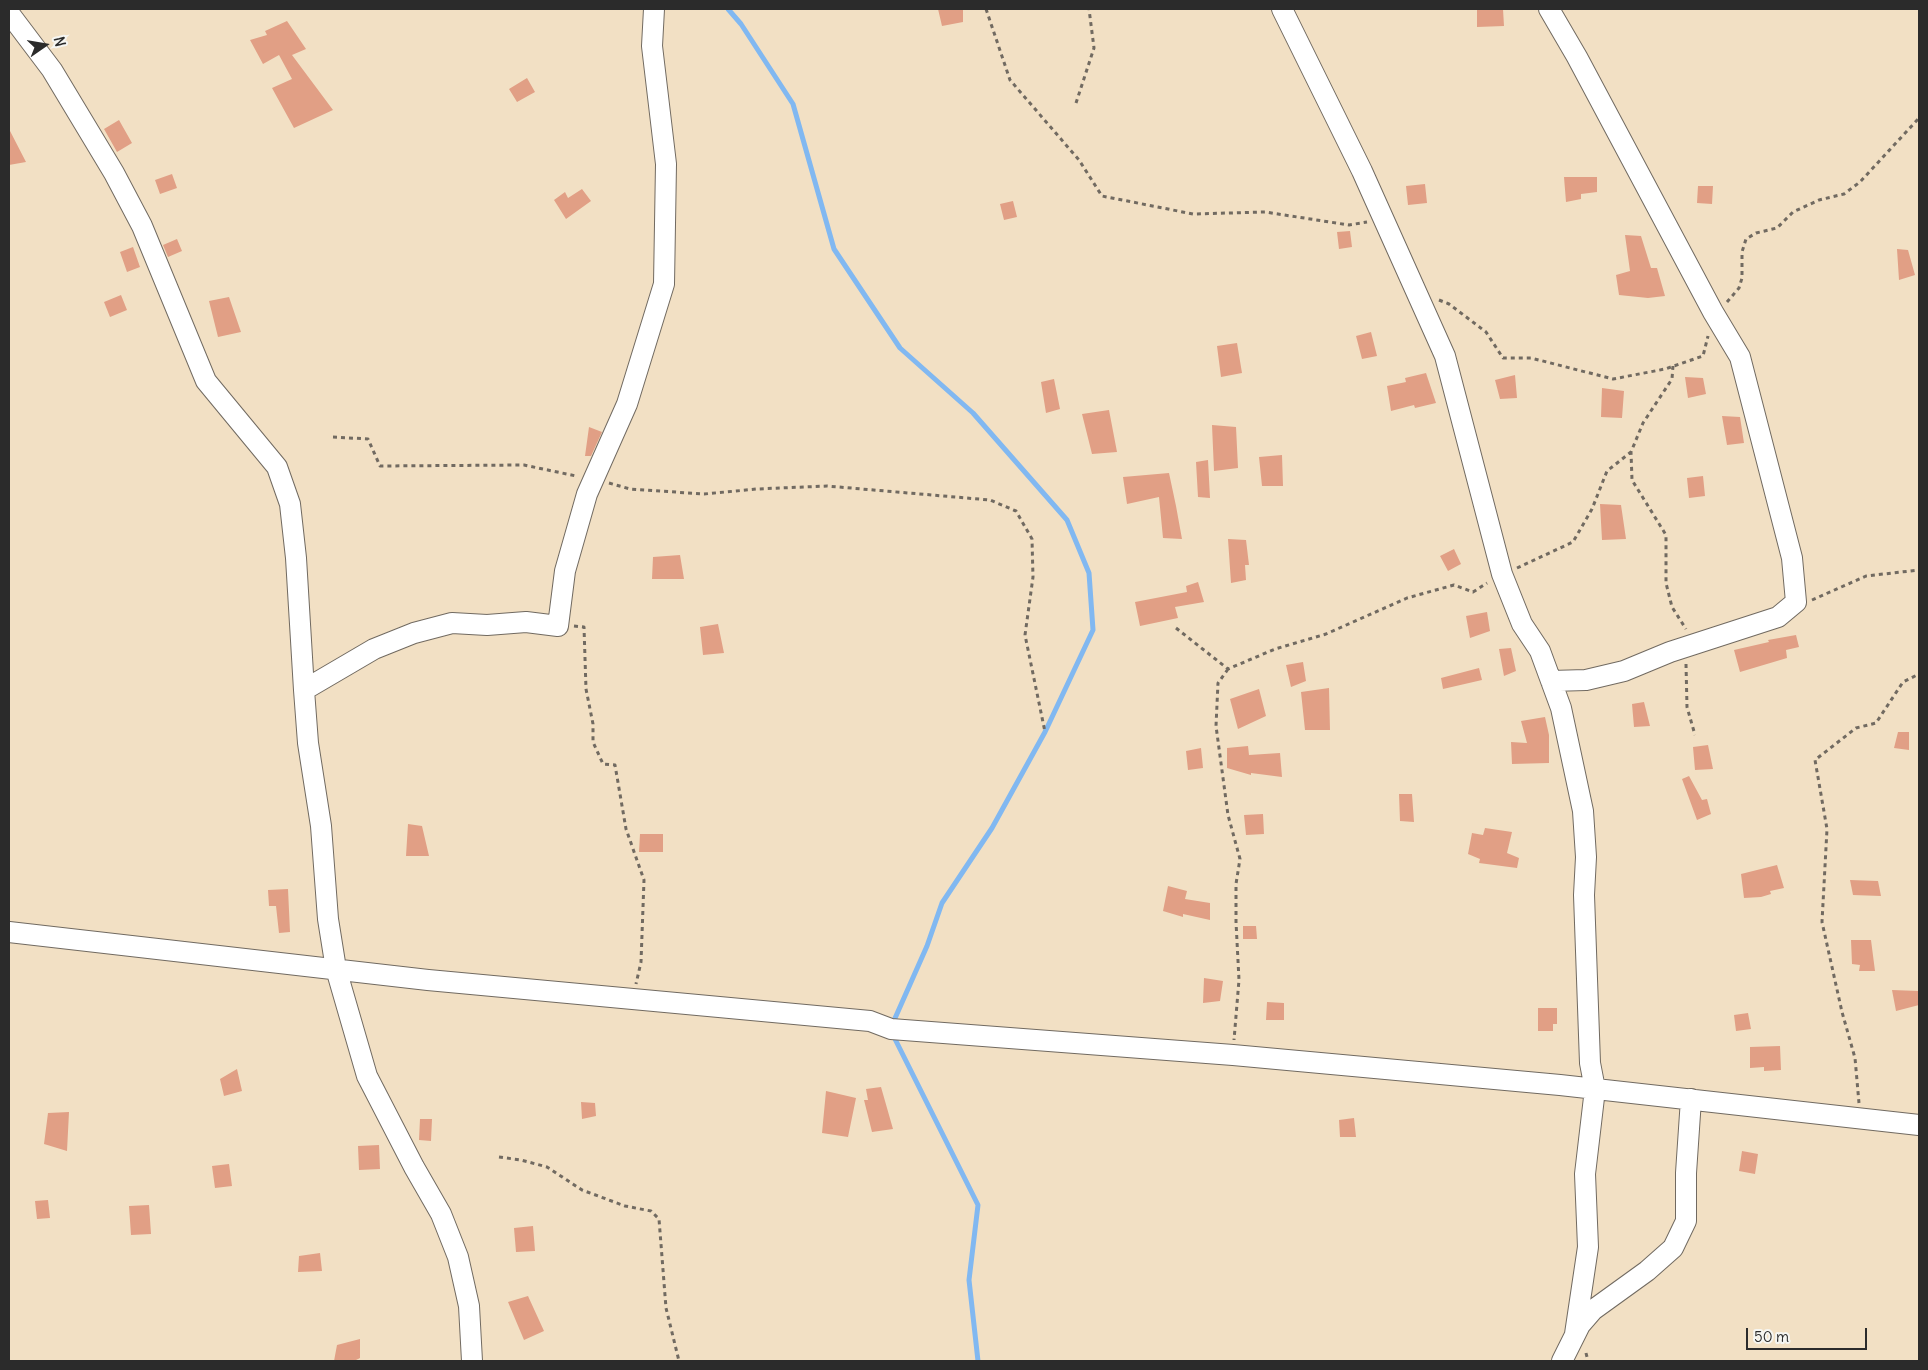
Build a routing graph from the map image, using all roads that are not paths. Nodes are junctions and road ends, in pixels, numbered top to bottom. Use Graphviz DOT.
graph roads {
  1 [pos="654,9"];
  2 [pos="1282,9"];
  3 [pos="1548,9"];
  4 [pos="9,13"];
  5 [pos="1551,681"];
  6 [pos="304,690"];
  7 [pos="9,932"];
  8 [pos="336,969"];
  9 [pos="1595,1089"];
  10 [pos="1691,1099"];
  11 [pos="1919,1125"];
  12 [pos="1575,1334"];
  13 [pos="472,1361"];
  14 [pos="1562,1361"];
  1 -- 6 [label="street"];
  2 -- 5 [label="street"];
  3 -- 5 [label="street"];
  4 -- 6 [label="street"];
  5 -- 9 [label="street"];
  6 -- 8 [label="street"];
  7 -- 8 [label="street"];
  8 -- 9 [label="street"];
  8 -- 13 [label="street"];
  9 -- 10 [label="street"];
  9 -- 12 [label="street"];
  10 -- 11 [label="street"];
  10 -- 12 [label="street"];
  12 -- 14 [label="street"];
}
